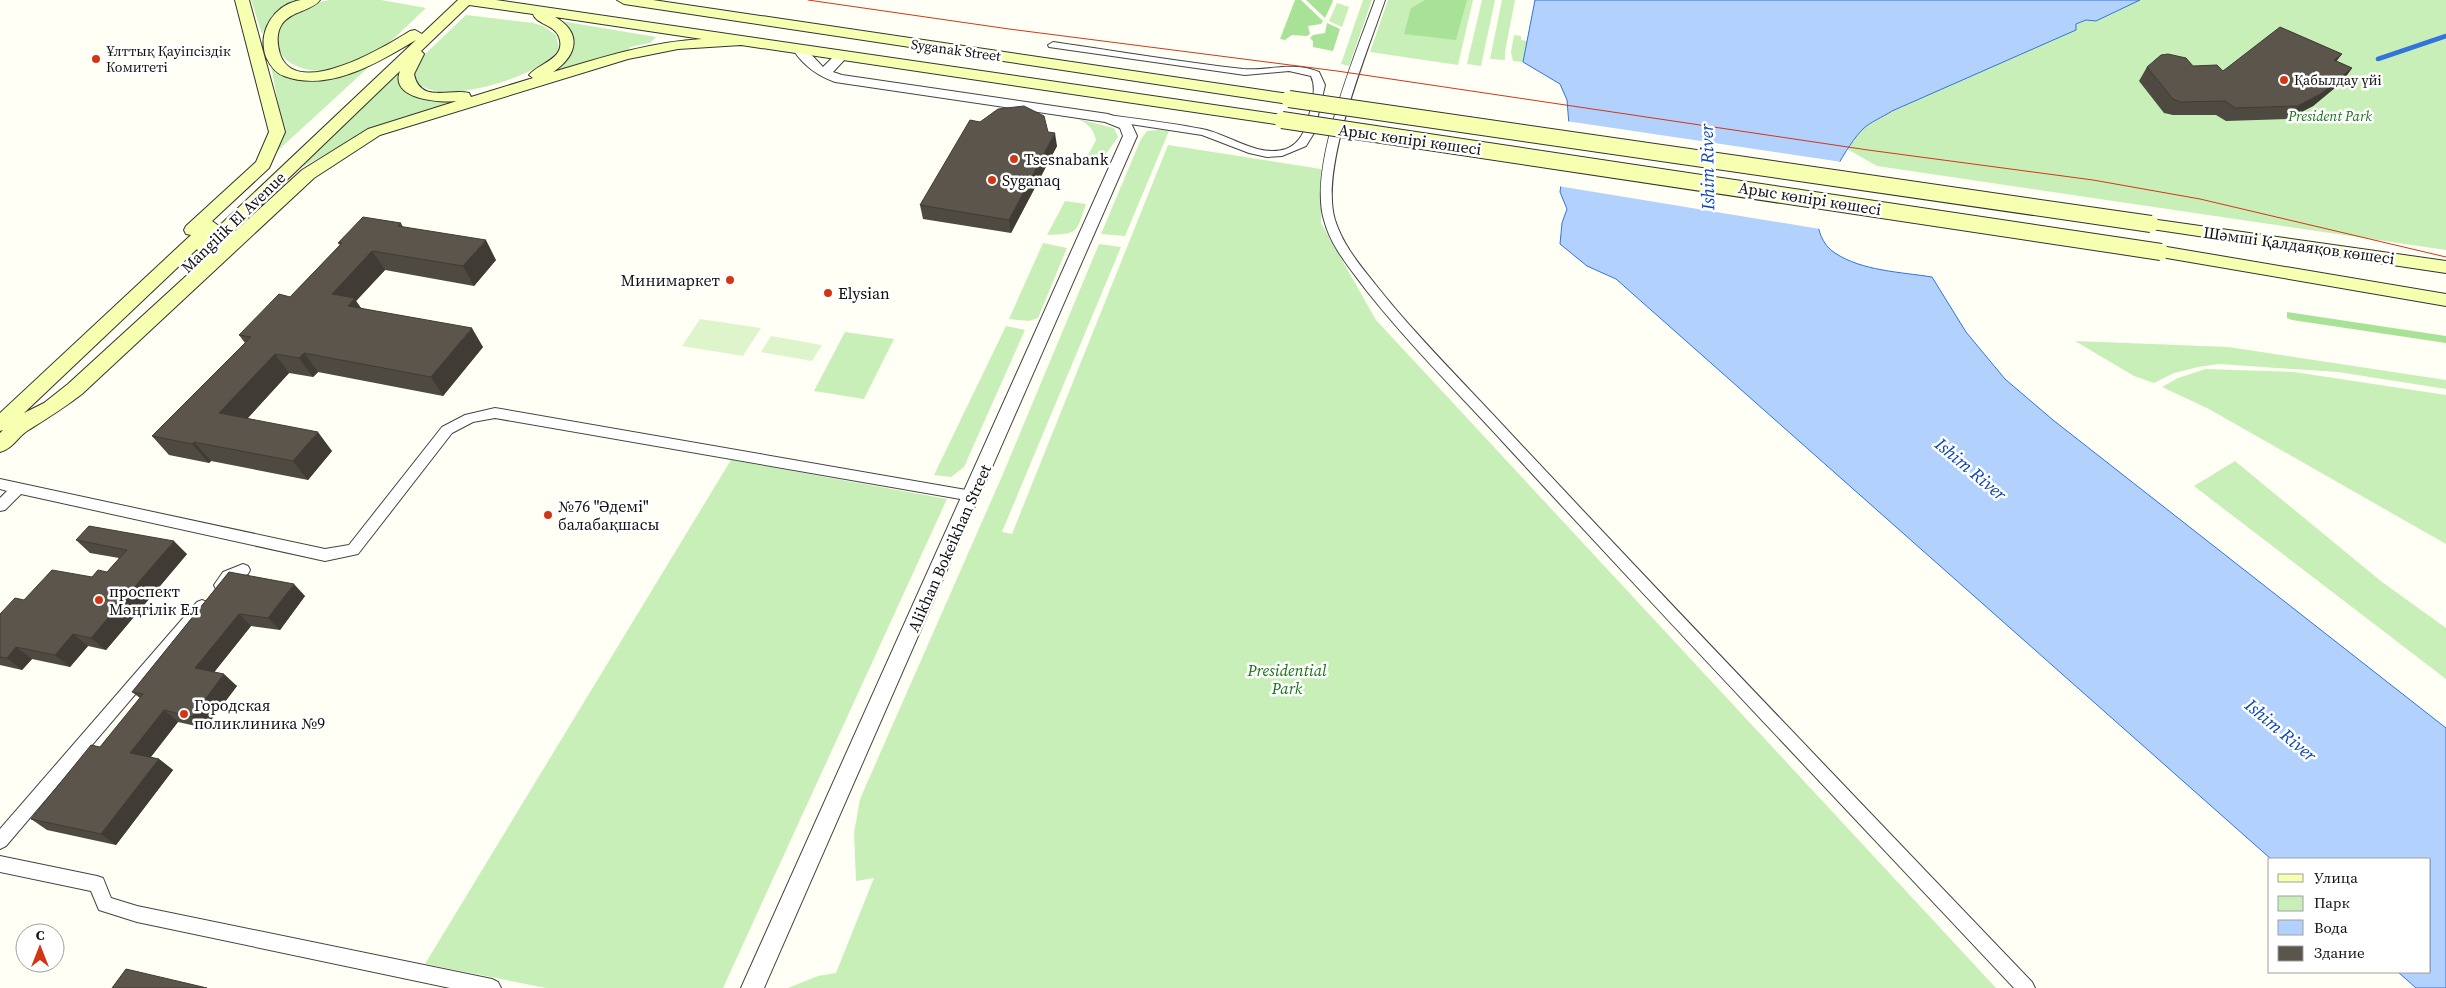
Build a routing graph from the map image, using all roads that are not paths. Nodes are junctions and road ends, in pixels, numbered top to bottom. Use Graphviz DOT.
graph roads {
  1 [pos="242,0"];
  2 [pos="313,0"];
  3 [pos="451,0"];
  4 [pos="466,0"];
  5 [pos="624,0"];
  6 [pos="724,0"];
  7 [pos="1380,0"];
  8 [pos="655,5"];
  9 [pos="524,9"];
  10 [pos="549,13"];
  11 [pos="747,18"];
  12 [pos="807,28"];
  13 [pos="422,35"];
  14 [pos="733,40"];
  15 [pos="1053,46"];
  16 [pos="800,51"];
  17 [pos="841,57"];
  18 [pos="825,73"];
  19 [pos="1289,99"];
  20 [pos="1108,118"];
  21 [pos="1282,120"];
  22 [pos="2151,224"];
  23 [pos="2161,252"];
  24 [pos="2446,267"];
  25 [pos="2446,300"];
  26 [pos="0,424"];
  27 [pos="17,428"];
  28 [pos="0,445"];
  29 [pos="0,484"];
  30 [pos="19,488"];
  31 [pos="972,496"];
  32 [pos="0,506"];
  33 [pos="243,570"];
  34 [pos="0,841"];
  35 [pos="0,864"];
  36 [pos="492,988"];
  37 [pos="752,988"];
  38 [pos="2026,988"];
  1 -- 26 [label="main road"];
  2 -- 13 [label="main road"];
  3 -- 13 [label="main road, Mangilik El Avenue"];
  4 -- 9 [label="main road, Syganak Street"];
  4 -- 13 [label="main road, Mangilik El Avenue"];
  5 -- 8 [label="main road, Syganak Street"];
  6 -- 12 [label="main road"];
  7 -- 38 [label="street"];
  8 -- 10 [label="main road"];
  8 -- 11 [label="main road, Syganak Street"];
  9 -- 10 [label="main road, Syganak Street"];
  9 -- 13 [label="main road"];
  10 -- 14 [label="main road, Syganak Street"];
  11 -- 12 [label="main road, Syganak Street"];
  11 -- 14 [label="main road"];
  12 -- 19 [label="main road, Syganak Street"];
  13 -- 26 [label="main road, Mangilik El Avenue"];
  13 -- 27 [label="main road, Mangilik El Avenue"];
  14 -- 16 [label="main road, Syganak Street"];
  14 -- 27 [label="main road"];
  15 -- 20 [label="street"];
  16 -- 17 [label="main road, Syganak Street"];
  16 -- 18 [label="street"];
  17 -- 18 [label="street"];
  17 -- 21 [label="main road, Syganak Street"];
  18 -- 20 [label="street"];
  19 -- 22 [label="main road, Арыс көпірі көшесі, bridge"];
  20 -- 31 [label="street, Alikhan Bokeikhan Street"];
  21 -- 23 [label="main road, Арыс көпірі көшесі, bridge"];
  22 -- 24 [label="main road, Шәмші Қалдаяқов көшесі"];
  23 -- 25 [label="main road, Шәмші Қалдаяқов көшесі"];
  27 -- 28 [label="main road, Mangilik El Avenue"];
  29 -- 30 [label="street"];
  30 -- 31 [label="street"];
  30 -- 32 [label="street"];
  31 -- 37 [label="street, Alikhan Bokeikhan Street"];
  33 -- 34 [label="street"];
  35 -- 36 [label="street"];
}
